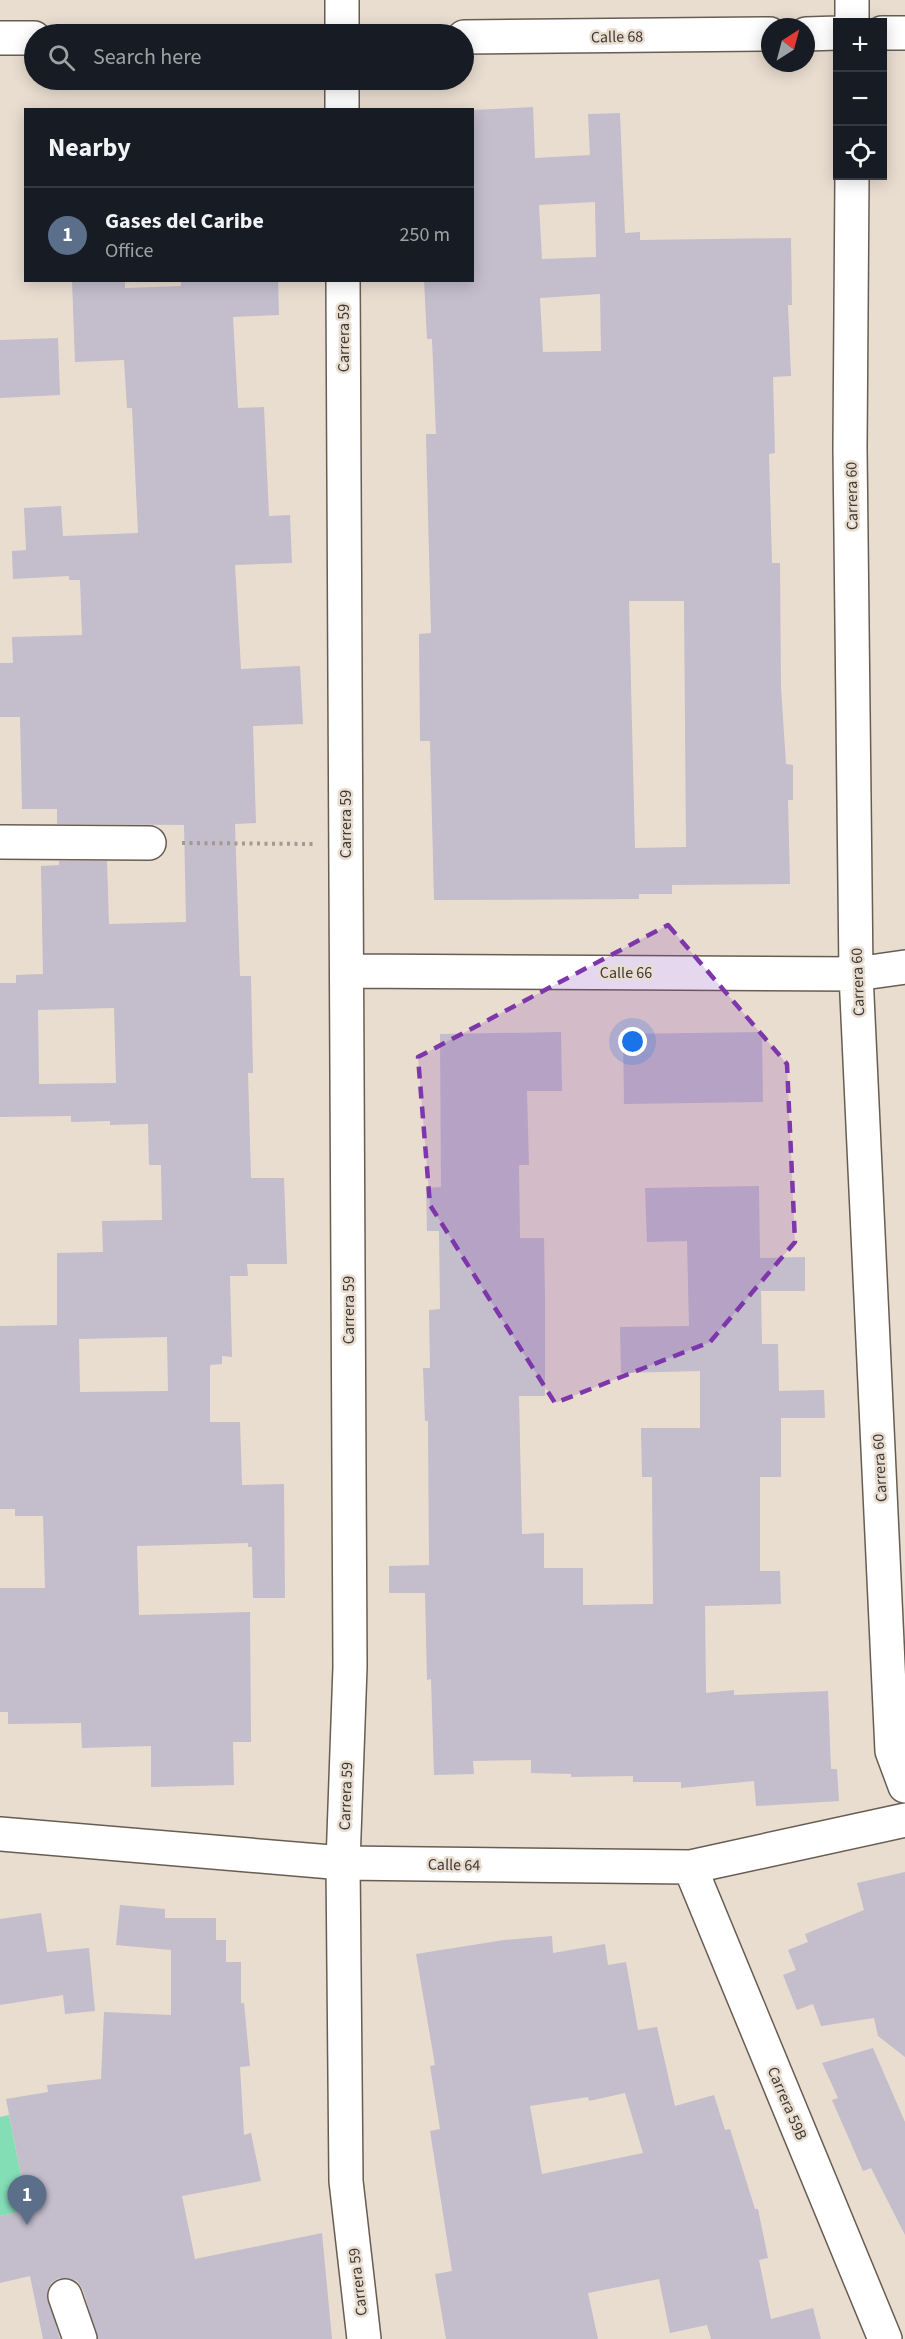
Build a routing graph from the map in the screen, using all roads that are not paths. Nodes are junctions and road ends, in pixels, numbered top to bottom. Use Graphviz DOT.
graph roads {
  1 [pos="342,0"];
  2 [pos="852,0"];
  3 [pos="852,18"];
  4 [pos="342,24"];
  5 [pos="833,33"];
  6 [pos="887,33"];
  7 [pos="905,33"];
  8 [pos="761,34"];
  9 [pos="815,34"];
  10 [pos="474,37"];
  11 [pos="0,38"];
  12 [pos="24,38"];
  13 [pos="342,90"];
  14 [pos="342,108"];
  15 [pos="852,180"];
  16 [pos="343,282"];
  17 [pos="0,842"];
  18 [pos="148,843"];
  19 [pos="905,967"];
  20 [pos="347,971"];
  21 [pos="855,974"];
  22 [pos="905,1786"];
  23 [pos="905,1820"];
  24 [pos="0,1834"];
  25 [pos="343,1863"];
  26 [pos="690,1867"];
  27 [pos="65,2296"];
  28 [pos="80,2339"];
  29 [pos="364,2339"];
  30 [pos="885,2339"];
  1 -- 4 [label="street"];
  2 -- 3 [label="street"];
  5 -- 9 [label="street"];
  6 -- 7 [label="street"];
  8 -- 10 [label="street, Calle 68"];
  11 -- 12 [label="street"];
  13 -- 14 [label="street"];
  15 -- 21 [label="street, Carrera 60"];
  16 -- 20 [label="street, Carrera 59"];
  17 -- 18 [label="street"];
  19 -- 21 [label="street, Calle 66"];
  20 -- 21 [label="street, Calle 66"];
  20 -- 25 [label="street, Carrera 59"];
  21 -- 22 [label="street, Carrera 60"];
  23 -- 26 [label="street, Calle 64"];
  24 -- 25 [label="street, Calle 64"];
  25 -- 26 [label="street, Calle 64"];
  25 -- 29 [label="street, Carrera 59"];
  26 -- 30 [label="street, Carrera 59B"];
  27 -- 28 [label="street"];
}
